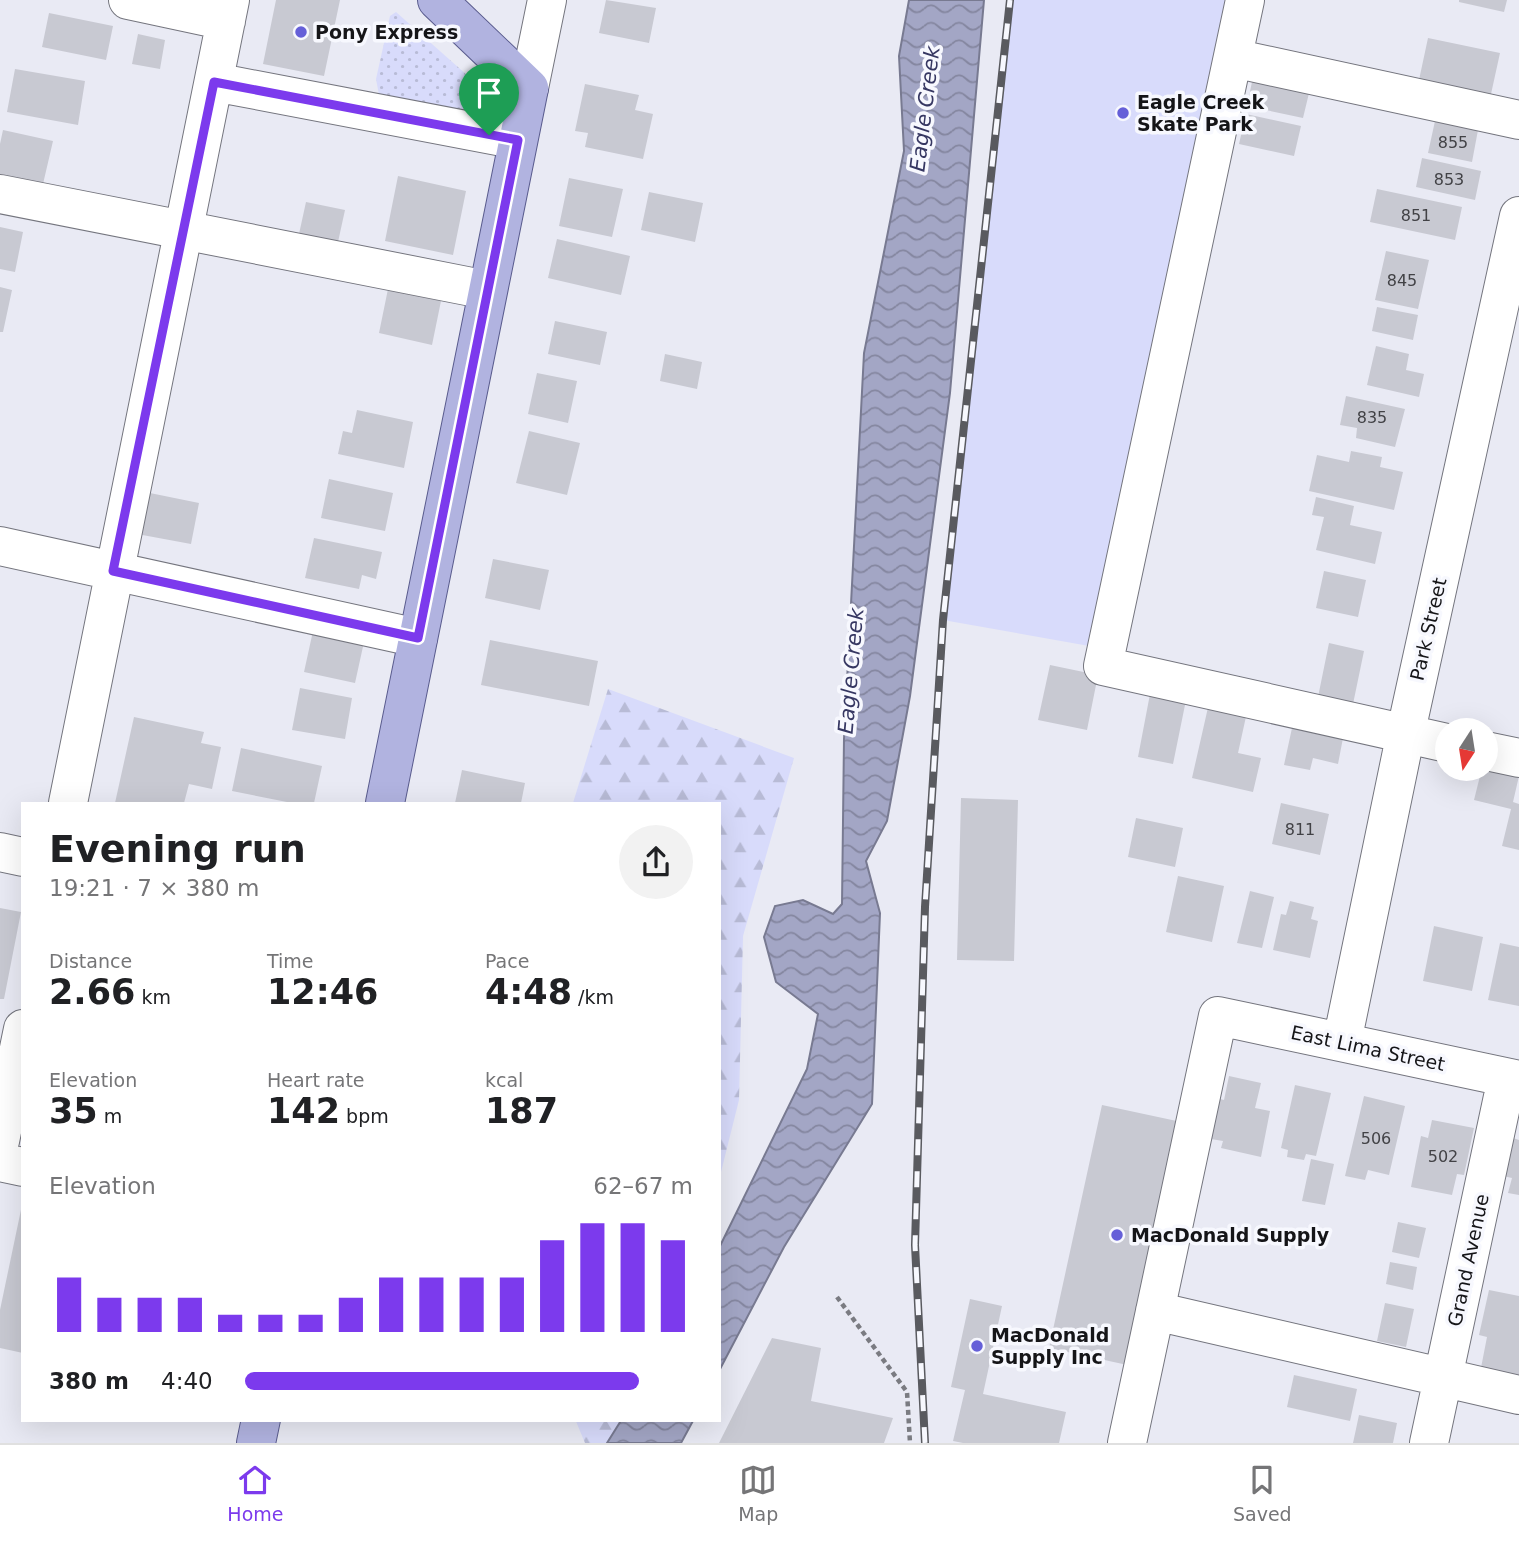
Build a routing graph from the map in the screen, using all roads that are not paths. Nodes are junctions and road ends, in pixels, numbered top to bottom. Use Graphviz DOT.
graph roads {
  1 [pos="128,0"];
  2 [pos="437,0"];
  3 [pos="547,0"];
  4 [pos="1245,0"];
  5 [pos="228,10"];
  6 [pos="1233,58"];
  7 [pos="214,82"];
  8 [pos="529,88"];
  9 [pos="1519,120"];
  10 [pos="518,140"];
  11 [pos="0,194"];
  12 [pos="1519,216"];
  13 [pos="184,230"];
  14 [pos="487,290"];
  15 [pos="0,546"];
  16 [pos="113,571"];
  17 [pos="418,638"];
  18 [pos="1405,734"];
  19 [pos="1435,740"];
  20 [pos="1498,754"];
  21 [pos="1519,758"];
  22 [pos="68,802"];
  23 [pos="385,802"];
  24 [pos="0,852"];
  25 [pos="21,857"];
  26 [pos="21,1038"];
  27 [pos="1342,1042"];
  28 [pos="1513,1079"];
  29 [pos="0,1141"];
  30 [pos="0,1162"];
  31 [pos="21,1167"];
  32 [pos="1155,1311"];
  33 [pos="1443,1378"];
  34 [pos="1519,1395"];
  35 [pos="1127,1443"];
  36 [pos="1429,1443"];
  1 -- 5 [label="street"];
  2 -- 8 [label="main road"];
  3 -- 8 [label="street"];
  4 -- 6 [label="street"];
  5 -- 7 [label="street"];
  6 -- 9 [label="street"];
  6 -- 18 [label="street"];
  7 -- 10 [label="street"];
  7 -- 13 [label="street"];
  8 -- 10 [label="main road"];
  10 -- 14 [label="main road"];
  11 -- 13 [label="street"];
  12 -- 18 [label="street, Park Street"];
  13 -- 14 [label="street"];
  13 -- 16 [label="street"];
  14 -- 17 [label="main road"];
  15 -- 16 [label="street"];
  16 -- 17 [label="street"];
  16 -- 22 [label="street"];
  17 -- 23 [label="main road"];
  18 -- 19 [label="street"];
  18 -- 27 [label="street, Park Street"];
  20 -- 21 [label="street"];
  24 -- 25 [label="street"];
  26 -- 29 [label="street"];
  27 -- 28 [label="street, East Lima Street"];
  27 -- 32 [label="street, East Lima Street"];
  28 -- 33 [label="street, Grand Avenue"];
  30 -- 31 [label="street"];
  32 -- 33 [label="street"];
  32 -- 35 [label="street"];
  33 -- 34 [label="street"];
  33 -- 36 [label="street, Grand Avenue"];
}
